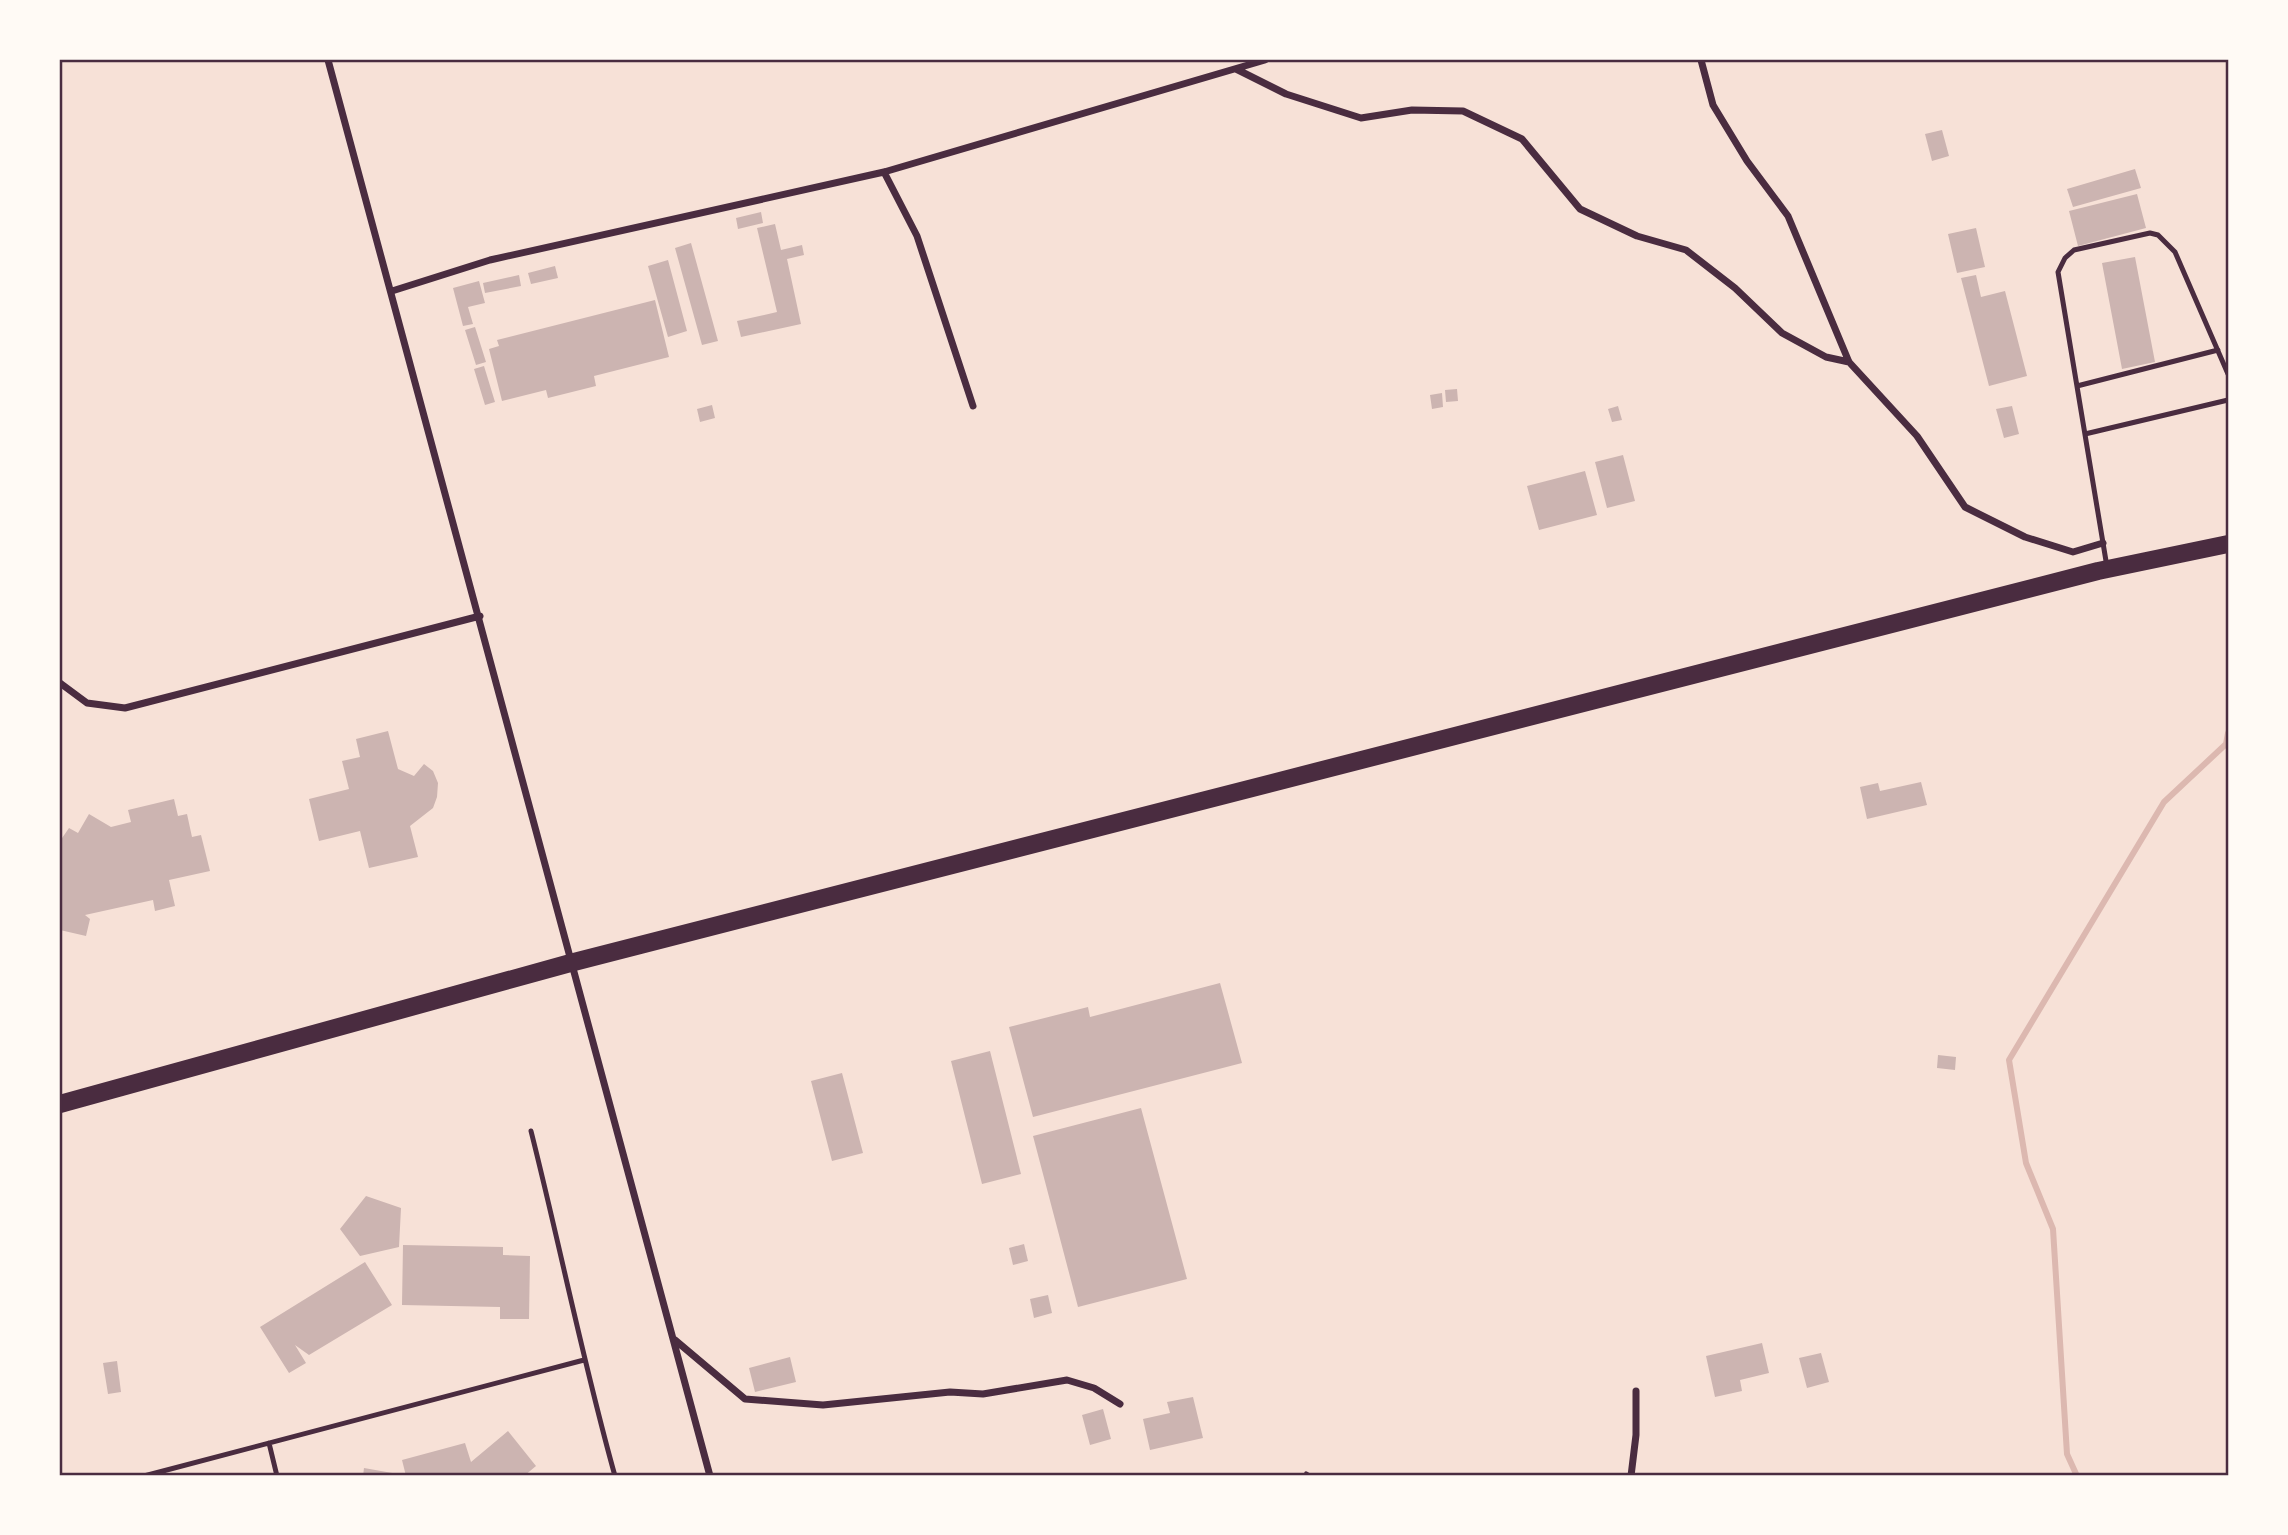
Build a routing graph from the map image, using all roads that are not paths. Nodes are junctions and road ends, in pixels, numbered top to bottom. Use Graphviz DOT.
graph roads {
  1 [pos="328,60"];
  2 [pos="1265,60"];
  3 [pos="1701,60"];
  4 [pos="1235,68"];
  5 [pos="884,172"];
  6 [pos="391,291"];
  7 [pos="2218,350"];
  8 [pos="1849,362"];
  9 [pos="2228,374"];
  10 [pos="2077,386"];
  11 [pos="2228,400"];
  12 [pos="973,406"];
  13 [pos="2085,434"];
  14 [pos="2103,543"];
  15 [pos="2228,544"];
  16 [pos="2108,569"];
  17 [pos="480,617"];
  18 [pos="60,682"];
  19 [pos="574,962"];
  20 [pos="60,1104"];
  21 [pos="531,1131"];
  22 [pos="674,1339"];
  23 [pos="584,1360"];
  24 [pos="1636,1391"];
  25 [pos="1120,1404"];
  26 [pos="269,1443"];
  27 [pos="144,1475"];
  28 [pos="277,1475"];
  29 [pos="615,1475"];
  30 [pos="710,1475"];
  31 [pos="1630,1475"];
  1 -- 6 [label="street"];
  2 -- 4 [label="street"];
  3 -- 8 [label="street"];
  4 -- 5 [label="street"];
  4 -- 8 [label="street"];
  5 -- 6 [label="street"];
  5 -- 12 [label="street"];
  6 -- 17 [label="street"];
  7 -- 9 [label="lane"];
  7 -- 10 [label="lane"];
  7 -- 10 [label="lane"];
  8 -- 14 [label="street"];
  10 -- 13 [label="lane"];
  11 -- 13 [label="lane"];
  13 -- 14 [label="lane"];
  14 -- 16 [label="lane"];
  15 -- 16 [label="highway"];
  16 -- 19 [label="highway"];
  17 -- 18 [label="street"];
  17 -- 19 [label="street"];
  19 -- 20 [label="highway"];
  19 -- 22 [label="street"];
  21 -- 23 [label="lane"];
  22 -- 25 [label="street"];
  22 -- 30 [label="street"];
  23 -- 26 [label="lane"];
  23 -- 29 [label="lane"];
  24 -- 31 [label="street"];
  26 -- 27 [label="lane"];
  26 -- 28 [label="lane"];
}
